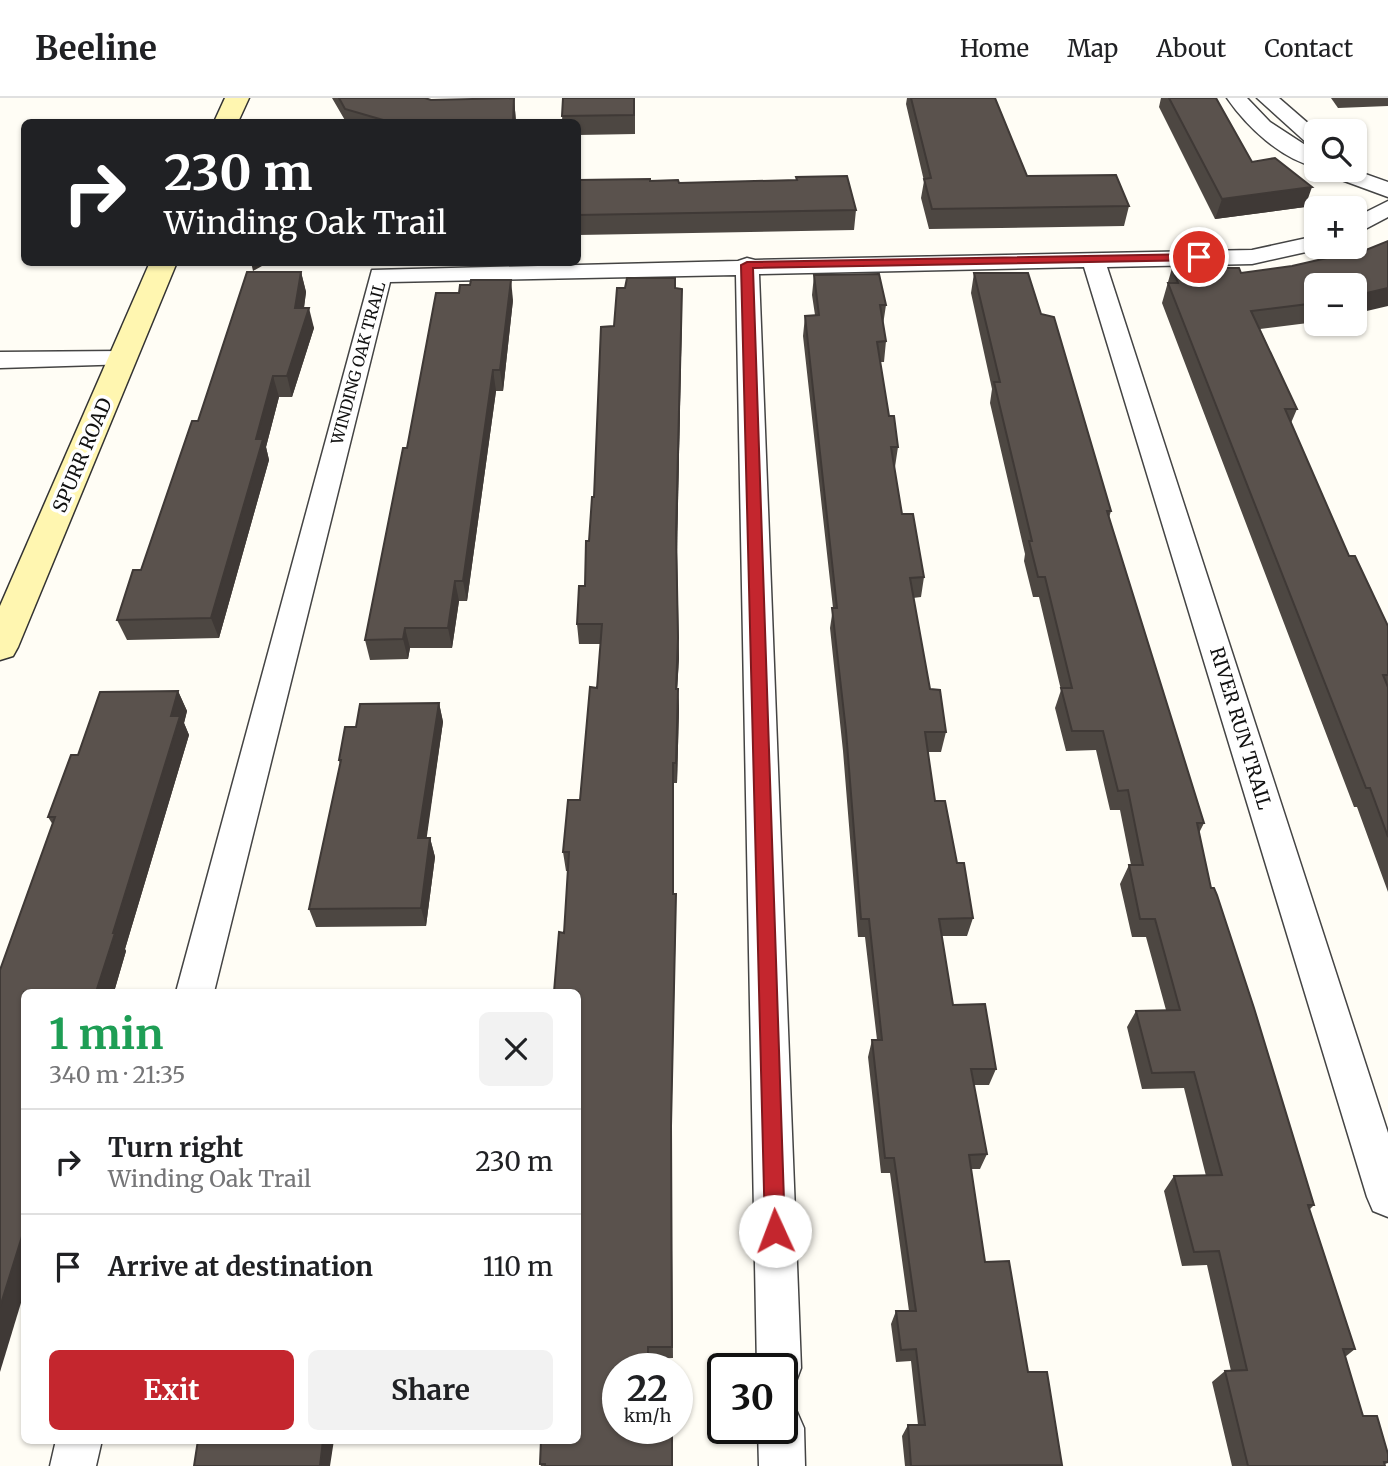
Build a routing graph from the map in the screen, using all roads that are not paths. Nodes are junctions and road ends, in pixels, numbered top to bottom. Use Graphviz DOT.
graph roads {
  1 [pos="237,98"];
  2 [pos="1237,98"];
  3 [pos="1267,98"];
  4 [pos="227,119"];
  5 [pos="1304,130"];
  6 [pos="1304,154"];
  7 [pos="1367,176"];
  8 [pos="1367,181"];
  9 [pos="1388,188"];
  10 [pos="1388,208"];
  11 [pos="1367,220"];
  12 [pos="1304,246"];
  13 [pos="1093,259"];
  14 [pos="747,265"];
  15 [pos="162,266"];
  16 [pos="0,360"];
  17 [pos="118,368"];
  18 [pos="0,378"];
  19 [pos="0,647"];
  20 [pos="196,989"];
  21 [pos="1388,1197"];
  22 [pos="779,1353"];
  23 [pos="78,1444"];
  24 [pos="781,1444"];
  25 [pos="73,1466"];
  26 [pos="782,1466"];
  1 -- 4 [label="street"];
  2 -- 6 [label="street"];
  3 -- 5 [label="street"];
  7 -- 9 [label="street"];
  8 -- 9 [label="street"];
  10 -- 11 [label="street"];
  12 -- 13 [label="street, WINDING OAK TRAIL"];
  13 -- 14 [label="street, WINDING OAK TRAIL"];
  13 -- 21 [label="street, RIVER RUN TRAIL"];
  14 -- 20 [label="street, WINDING OAK TRAIL"];
  14 -- 22 [label="street"];
  15 -- 17 [label="street, SPURR ROAD"];
  16 -- 17 [label="street"];
  17 -- 18 [label="street"];
  17 -- 19 [label="street, SPURR ROAD"];
  23 -- 25 [label="street"];
  24 -- 26 [label="street"];
}
